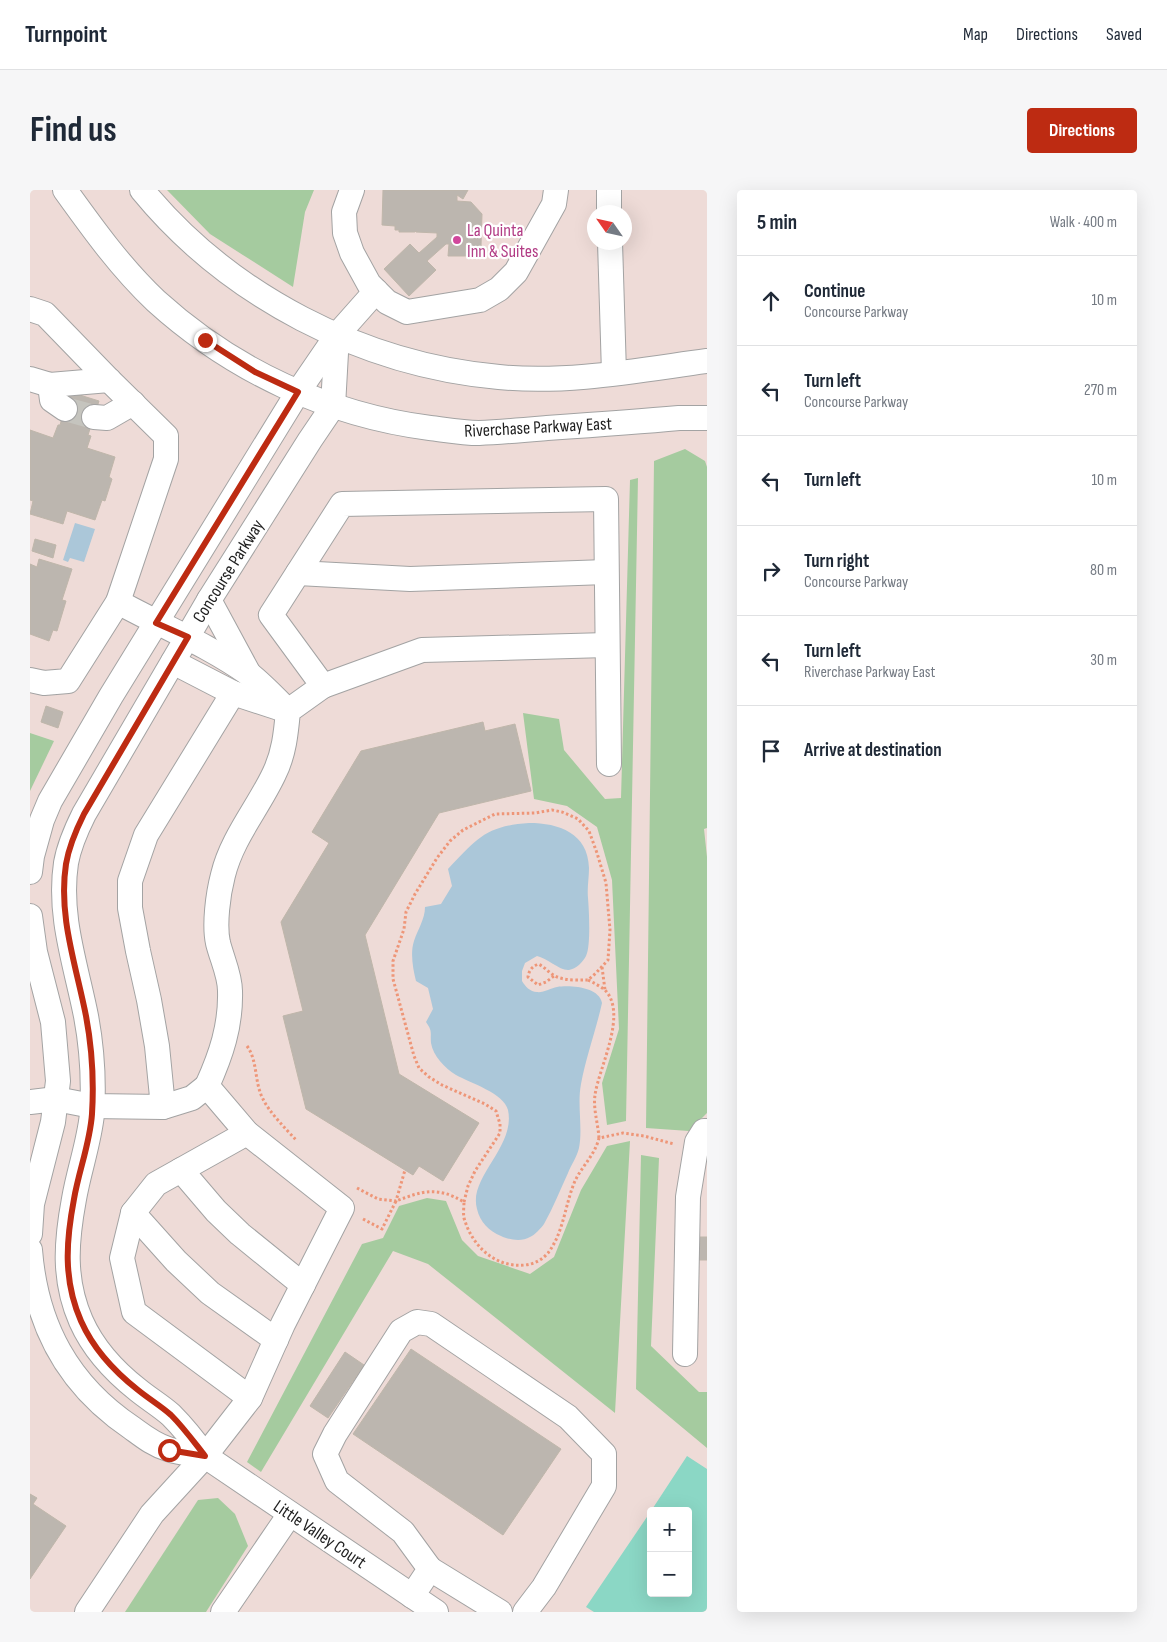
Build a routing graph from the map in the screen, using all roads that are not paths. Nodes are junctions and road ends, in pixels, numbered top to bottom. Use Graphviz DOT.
graph roads {
  1 [pos="65,190"];
  2 [pos="142,190"];
  3 [pos="352,190"];
  4 [pos="556,190"];
  5 [pos="609,190"];
  6 [pos="609,205"];
  7 [pos="610,250"];
  8 [pos="376,291"];
  9 [pos="30,309"];
  10 [pos="337,335"];
  11 [pos="707,361"];
  12 [pos="614,373"];
  13 [pos="109,380"];
  14 [pos="40,382"];
  15 [pos="298,392"];
  16 [pos="133,404"];
  17 [pos="334,406"];
  18 [pos="65,409"];
  19 [pos="94,417"];
  20 [pos="707,418"];
  21 [pos="606,572"];
  22 [pos="298,573"];
  23 [pos="209,600"];
  24 [pos="118,602"];
  25 [pos="156,623"];
  26 [pos="188,637"];
  27 [pos="607,644"];
  28 [pos="173,662"];
  29 [pos="250,675"];
  30 [pos="30,680"];
  31 [pos="323,686"];
  32 [pos="233,693"];
  33 [pos="288,711"];
  34 [pos="609,764"];
  35 [pos="30,872"];
  36 [pos="30,916"];
  37 [pos="207,1086"];
  38 [pos="56,1099"];
  39 [pos="30,1102"];
  40 [pos="92,1106"];
  41 [pos="163,1107"];
  42 [pos="247,1133"];
  43 [pos="701,1140"];
  44 [pos="181,1170"];
  45 [pos="133,1213"];
  46 [pos="30,1234"];
  47 [pos="30,1250"];
  48 [pos="302,1286"];
  49 [pos="276,1340"];
  50 [pos="685,1354"];
  51 [pos="250,1398"];
  52 [pos="205,1456"];
  53 [pos="290,1514"];
  54 [pos="430,1569"];
  55 [pos="420,1605"];
  56 [pos="87,1612"];
  57 [pos="223,1612"];
  58 [pos="500,1612"];
  59 [pos="526,1612"];
  1 -- 15 [label="street, Riverchase Parkway East"];
  2 -- 10 [label="street"];
  3 -- 8 [label="street"];
  4 -- 8 [label="street"];
  5 -- 6 [label="street"];
  7 -- 12 [label="street"];
  8 -- 10 [label="street, Concourse Parkway"];
  9 -- 13 [label="street"];
  10 -- 12 [label="street"];
  10 -- 15 [label="street, Concourse Parkway"];
  10 -- 17 [label="street"];
  11 -- 12 [label="street"];
  13 -- 14 [label="street"];
  13 -- 16 [label="street"];
  14 -- 18 [label="street"];
  15 -- 17 [label="street, Riverchase Parkway East"];
  15 -- 25 [label="street, Concourse Parkway"];
  16 -- 19 [label="street"];
  16 -- 24 [label="street"];
  17 -- 20 [label="street, Riverchase Parkway East"];
  17 -- 23 [label="street, Concourse Parkway"];
  21 -- 22 [label="street"];
  21 -- 22 [label="street"];
  21 -- 27 [label="street"];
  22 -- 31 [label="street"];
  23 -- 26 [label="street, Concourse Parkway"];
  23 -- 29 [label="street"];
  24 -- 25 [label="street"];
  24 -- 30 [label="street"];
  25 -- 26 [label="street"];
  25 -- 35 [label="street, Concourse Parkway"];
  26 -- 28 [label="street, Concourse Parkway"];
  26 -- 29 [label="street"];
  27 -- 31 [label="street"];
  27 -- 34 [label="street"];
  28 -- 32 [label="street"];
  28 -- 40 [label="street, Concourse Parkway"];
  29 -- 33 [label="street"];
  31 -- 33 [label="street"];
  32 -- 33 [label="street"];
  32 -- 41 [label="street"];
  33 -- 37 [label="street"];
  36 -- 38 [label="street"];
  37 -- 41 [label="street"];
  37 -- 42 [label="street"];
  38 -- 39 [label="street"];
  38 -- 40 [label="street"];
  38 -- 46 [label="street"];
  40 -- 41 [label="street"];
  40 -- 52 [label="street, Concourse Parkway"];
  42 -- 44 [label="street"];
  42 -- 48 [label="street"];
  43 -- 50 [label="street"];
  44 -- 45 [label="street"];
  44 -- 48 [label="street"];
  45 -- 49 [label="street"];
  45 -- 51 [label="street"];
  47 -- 52 [label="street"];
  48 -- 49 [label="street"];
  49 -- 51 [label="street"];
  51 -- 52 [label="street"];
  52 -- 53 [label="street, Little Valley Court"];
  52 -- 56 [label="street"];
  53 -- 55 [label="street, Little Valley Court"];
  53 -- 57 [label="street"];
  54 -- 55 [label="street"];
  54 -- 58 [label="street"];
  54 -- 59 [label="street"];
}
